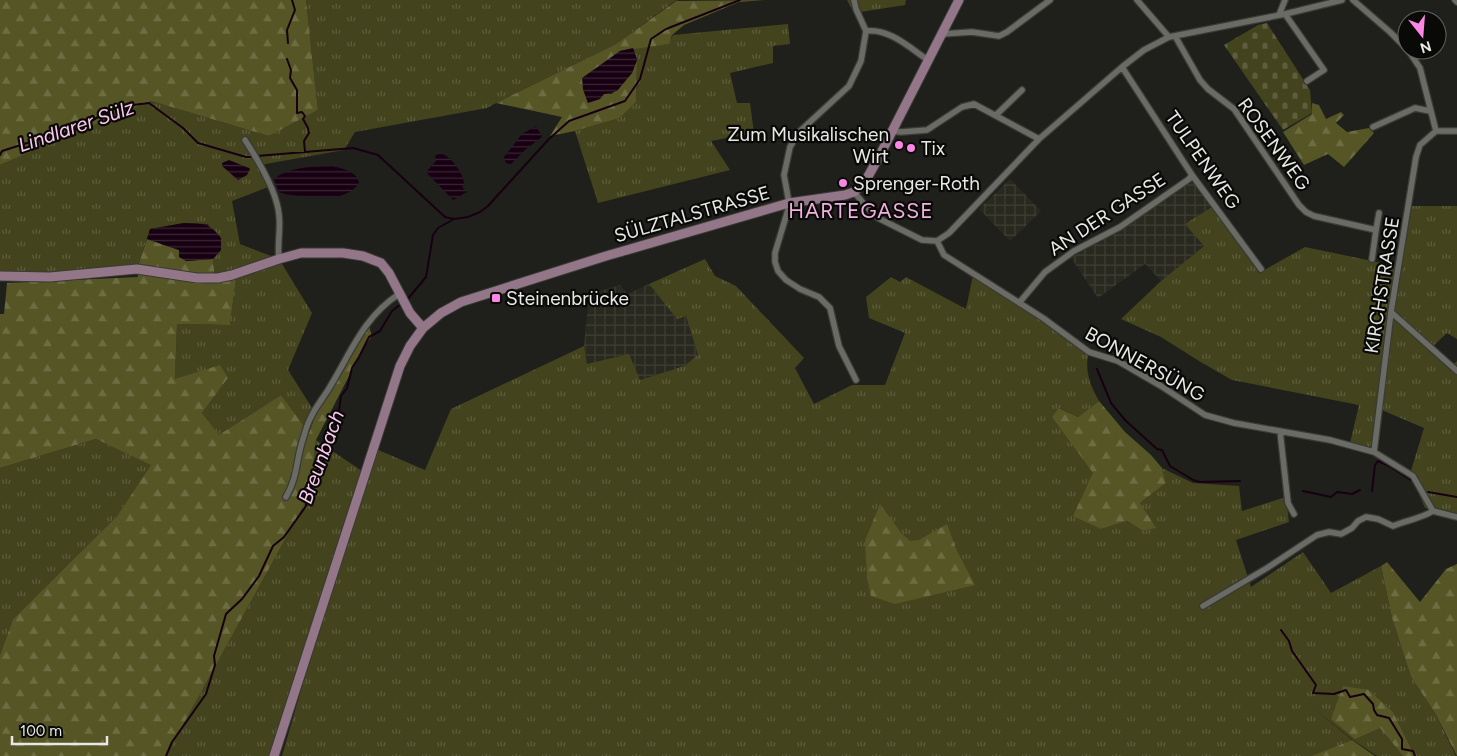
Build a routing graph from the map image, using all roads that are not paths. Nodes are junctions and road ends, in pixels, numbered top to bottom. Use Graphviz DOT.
graph roads {
  1 [pos="854,0"];
  2 [pos="958,0"];
  3 [pos="1050,0"];
  4 [pos="1137,0"];
  5 [pos="1285,0"];
  6 [pos="1342,0"];
  7 [pos="1352,0"];
  8 [pos="1282,14"];
  9 [pos="866,31"];
  10 [pos="942,34"];
  11 [pos="1172,37"];
  12 [pos="1397,39"];
  13 [pos="928,60"];
  14 [pos="1415,60"];
  15 [pos="1122,67"];
  16 [pos="1308,81"];
  17 [pos="1022,90"];
  18 [pos="1430,111"];
  19 [pos="996,114"];
  20 [pos="1373,127"];
  21 [pos="892,131"];
  22 [pos="1436,131"];
  23 [pos="1457,131"];
  24 [pos="1039,139"];
  25 [pos="245,140"];
  26 [pos="1192,175"];
  27 [pos="854,192"];
  28 [pos="789,203"];
  29 [pos="1379,213"];
  30 [pos="1376,230"];
  31 [pos="937,241"];
  32 [pos="279,259"];
  33 [pos="1372,259"];
  34 [pos="1261,269"];
  35 [pos="0,276"];
  36 [pos="402,300"];
  37 [pos="1020,303"];
  38 [pos="1391,312"];
  39 [pos="423,328"];
  40 [pos="1457,371"];
  41 [pos="856,380"];
  42 [pos="1280,431"];
  43 [pos="1374,452"];
  44 [pos="286,497"];
  45 [pos="1433,510"];
  46 [pos="1294,514"];
  47 [pos="1457,517"];
  48 [pos="1203,606"];
  49 [pos="274,756"];
  1 -- 9 [label="street"];
  2 -- 10 [label="main road"];
  3 -- 10 [label="street"];
  4 -- 11 [label="street, ROSENWEG"];
  5 -- 8 [label="street"];
  6 -- 8 [label="street"];
  7 -- 12 [label="street"];
  8 -- 11 [label="street"];
  8 -- 16 [label="street"];
  9 -- 13 [label="street"];
  9 -- 28 [label="street"];
  10 -- 13 [label="main road"];
  11 -- 15 [label="street"];
  11 -- 30 [label="street, ROSENWEG"];
  13 -- 21 [label="main road"];
  14 -- 18 [label="street"];
  15 -- 24 [label="street"];
  15 -- 26 [label="street, TULPENWEG"];
  17 -- 19 [label="street"];
  18 -- 20 [label="street"];
  18 -- 22 [label="street"];
  19 -- 21 [label="street"];
  19 -- 24 [label="street"];
  21 -- 27 [label="main road"];
  22 -- 23 [label="street"];
  22 -- 38 [label="street, KIRCHSTRASSE"];
  24 -- 31 [label="street"];
  25 -- 32 [label="street"];
  26 -- 34 [label="street, TULPENWEG"];
  26 -- 37 [label="street, AN DER GASSE"];
  27 -- 28 [label="main road, SÜLZTALSTRASSE"];
  27 -- 31 [label="street"];
  28 -- 39 [label="main road, SÜLZTALSTRASSE"];
  28 -- 41 [label="street"];
  29 -- 30 [label="street"];
  30 -- 33 [label="street"];
  31 -- 37 [label="street, BONNERSÜNG"];
  32 -- 35 [label="main road"];
  32 -- 36 [label="main road"];
  36 -- 39 [label="main road"];
  36 -- 44 [label="street"];
  37 -- 42 [label="street, BONNERSÜNG"];
  38 -- 40 [label="street"];
  38 -- 43 [label="street, KIRCHSTRASSE"];
  39 -- 49 [label="main road"];
  42 -- 43 [label="street, BONNERSÜNG"];
  42 -- 46 [label="street"];
  43 -- 45 [label="street, BONNERSÜNG"];
  45 -- 47 [label="street"];
  45 -- 48 [label="street"];
}
